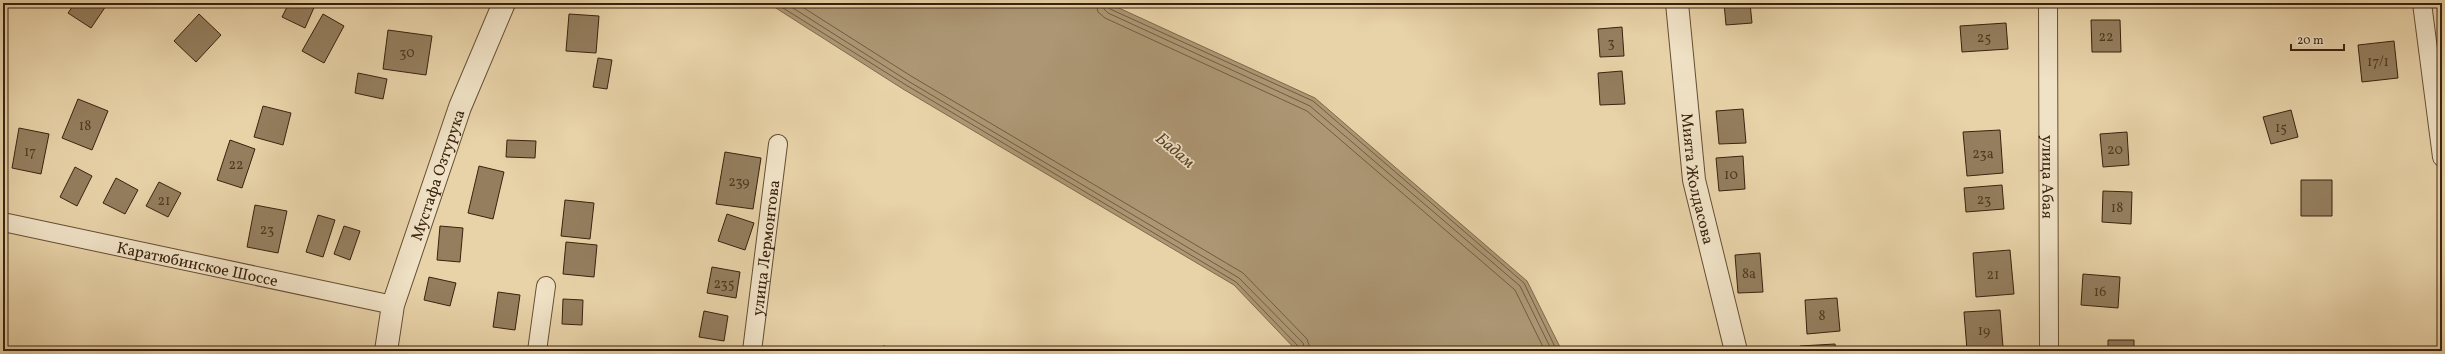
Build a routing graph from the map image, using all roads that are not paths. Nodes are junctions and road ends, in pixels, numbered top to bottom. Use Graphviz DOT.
graph roads {
  1 [pos="504,3"];
  2 [pos="1677,3"];
  3 [pos="2048,3"];
  4 [pos="2422,3"];
  5 [pos="778,144"];
  6 [pos="2442,156"];
  7 [pos="3,222"];
  8 [pos="546,286"];
  9 [pos="393,305"];
  10 [pos="386,351"];
  11 [pos="537,351"];
  12 [pos="752,351"];
  13 [pos="1736,351"];
  14 [pos="2049,351"];
  1 -- 9 [label="street, Мустафа Озтурука"];
  2 -- 13 [label="street, Мията Жолдасова"];
  3 -- 14 [label="street, улица Абая"];
  4 -- 6 [label="street"];
  5 -- 12 [label="street, улица Лермонтова"];
  7 -- 9 [label="street, Каратюбинское Шоссе"];
  8 -- 11 [label="street"];
  9 -- 10 [label="street, Мустафа Озтурука"];
}
